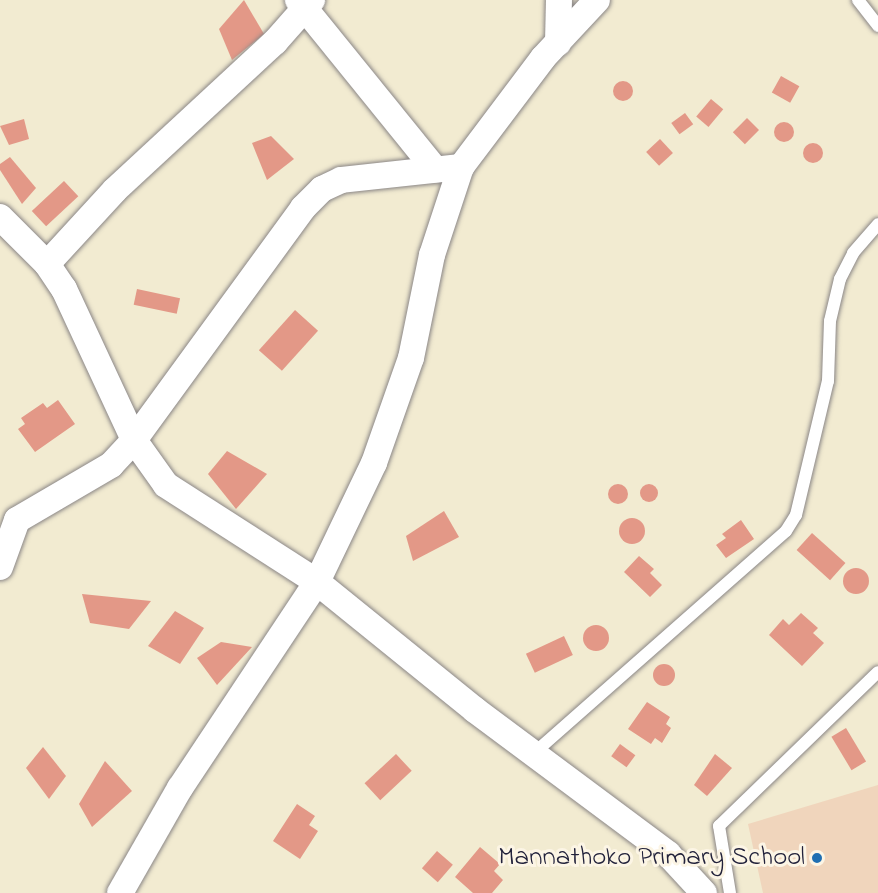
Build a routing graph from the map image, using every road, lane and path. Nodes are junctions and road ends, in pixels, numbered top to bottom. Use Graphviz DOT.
graph roads {
  1 [pos="559,0"];
  2 [pos="597,0"];
  3 [pos="858,0"];
  4 [pos="305,3"];
  5 [pos="878,26"];
  6 [pos="558,43"];
  7 [pos="461,167"];
  8 [pos="435,169"];
  9 [pos="0,217"];
  10 [pos="878,224"];
  11 [pos="47,264"];
  12 [pos="134,440"];
  13 [pos="0,567"];
  14 [pos="317,582"];
  15 [pos="878,672"];
  16 [pos="533,754"];
  17 [pos="120,893"];
  18 [pos="704,893"];
  19 [pos="730,893"];
  1 -- 6 [label="street"];
  2 -- 6 [label="street"];
  3 -- 5 [label="lane"];
  4 -- 8 [label="street"];
  4 -- 11 [label="street"];
  6 -- 7 [label="street"];
  7 -- 8 [label="street"];
  7 -- 14 [label="street"];
  8 -- 12 [label="street"];
  9 -- 11 [label="street"];
  10 -- 16 [label="lane"];
  11 -- 12 [label="street"];
  12 -- 13 [label="street"];
  12 -- 14 [label="street"];
  14 -- 16 [label="street"];
  14 -- 17 [label="street"];
  15 -- 19 [label="lane"];
  16 -- 18 [label="street"];
}
